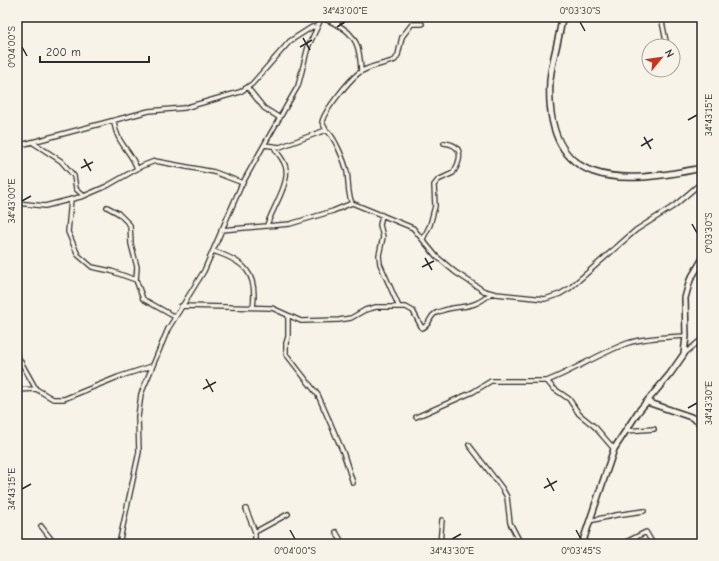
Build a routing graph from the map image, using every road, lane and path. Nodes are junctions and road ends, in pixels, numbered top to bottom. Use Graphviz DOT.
graph roads {
  1 [pos="346,17"];
  2 [pos="562,17"];
  3 [pos="661,17"];
  4 [pos="322,18"];
  5 [pos="335,24"];
  6 [pos="422,24"];
  7 [pos="317,27"];
  8 [pos="665,38"];
  9 [pos="361,71"];
  10 [pos="248,88"];
  11 [pos="280,118"];
  12 [pos="114,121"];
  13 [pos="326,130"];
  14 [pos="32,142"];
  15 [pos="444,143"];
  16 [pos="264,145"];
  17 [pos="17,146"];
  18 [pos="274,147"];
  19 [pos="702,168"];
  20 [pos="137,169"];
  21 [pos="702,182"];
  22 [pos="243,183"];
  23 [pos="84,196"];
  24 [pos="71,199"];
  25 [pos="17,202"];
  26 [pos="352,203"];
  27 [pos="107,207"];
  28 [pos="382,215"];
  29 [pos="267,225"];
  30 [pos="221,230"];
  31 [pos="423,239"];
  32 [pos="213,251"];
  33 [pos="702,260"];
  34 [pos="136,280"];
  35 [pos="491,293"];
  36 [pos="181,306"];
  37 [pos="253,307"];
  38 [pos="399,307"];
  39 [pos="288,316"];
  40 [pos="175,317"];
  41 [pos="686,336"];
  42 [pos="702,339"];
  43 [pos="684,354"];
  44 [pos="17,355"];
  45 [pos="152,366"];
  46 [pos="547,381"];
  47 [pos="36,389"];
  48 [pos="17,390"];
  49 [pos="647,402"];
  50 [pos="416,417"];
  51 [pos="702,424"];
  52 [pos="654,429"];
  53 [pos="624,431"];
  54 [pos="469,445"];
  55 [pos="614,449"];
  56 [pos="353,483"];
  57 [pos="246,509"];
  58 [pos="644,511"];
  59 [pos="288,514"];
  60 [pos="442,520"];
  61 [pos="589,522"];
  62 [pos="41,526"];
  63 [pos="255,532"];
  64 [pos="336,532"];
  65 [pos="702,543"];
  66 [pos="55,544"];
  67 [pos="119,544"];
  68 [pos="255,544"];
  69 [pos="343,544"];
  70 [pos="440,544"];
  71 [pos="521,544"];
  72 [pos="582,544"];
  73 [pos="622,544"];
  74 [pos="653,544"];
  75 [pos="697,544"];
  1 -- 5 [label="street"];
  2 -- 19 [label="main road"];
  3 -- 8 [label="street"];
  4 -- 5 [label="street"];
  4 -- 7 [label="street"];
  5 -- 9 [label="street"];
  6 -- 9 [label="street"];
  7 -- 10 [label="street"];
  7 -- 11 [label="street"];
  9 -- 13 [label="street"];
  10 -- 11 [label="street"];
  10 -- 12 [label="street"];
  11 -- 16 [label="street"];
  12 -- 14 [label="street"];
  12 -- 20 [label="street"];
  13 -- 18 [label="street"];
  13 -- 26 [label="street"];
  14 -- 17 [label="street"];
  14 -- 23 [label="street"];
  15 -- 31 [label="street"];
  16 -- 18 [label="street"];
  16 -- 22 [label="street"];
  18 -- 29 [label="street"];
  20 -- 22 [label="street"];
  20 -- 23 [label="street"];
  21 -- 35 [label="street"];
  22 -- 30 [label="street"];
  23 -- 24 [label="street"];
  24 -- 25 [label="street"];
  24 -- 34 [label="street"];
  26 -- 28 [label="street"];
  26 -- 29 [label="street"];
  27 -- 34 [label="street"];
  28 -- 31 [label="street"];
  28 -- 38 [label="street"];
  29 -- 30 [label="street"];
  30 -- 32 [label="street"];
  31 -- 35 [label="street"];
  32 -- 36 [label="street"];
  32 -- 37 [label="street"];
  33 -- 41 [label="main road"];
  34 -- 40 [label="street"];
  35 -- 38 [label="street"];
  36 -- 37 [label="street"];
  36 -- 40 [label="street"];
  37 -- 39 [label="street"];
  38 -- 39 [label="street"];
  39 -- 56 [label="street"];
  40 -- 45 [label="street"];
  41 -- 43 [label="main road"];
  41 -- 46 [label="street"];
  42 -- 43 [label="street"];
  43 -- 49 [label="main road"];
  44 -- 47 [label="street"];
  45 -- 47 [label="street"];
  45 -- 67 [label="street"];
  46 -- 50 [label="street"];
  46 -- 55 [label="street"];
  47 -- 48 [label="street"];
  49 -- 51 [label="main road"];
  49 -- 53 [label="main road"];
  52 -- 53 [label="street"];
  53 -- 55 [label="main road"];
  54 -- 71 [label="street"];
  55 -- 61 [label="main road"];
  57 -- 63 [label="street"];
  58 -- 61 [label="street"];
  59 -- 63 [label="street"];
  60 -- 70 [label="street"];
  61 -- 72 [label="main road"];
  62 -- 66 [label="street"];
  63 -- 68 [label="street"];
  64 -- 69 [label="street"];
  65 -- 75 [label="street"];
  73 -- 74 [label="street"];
}
